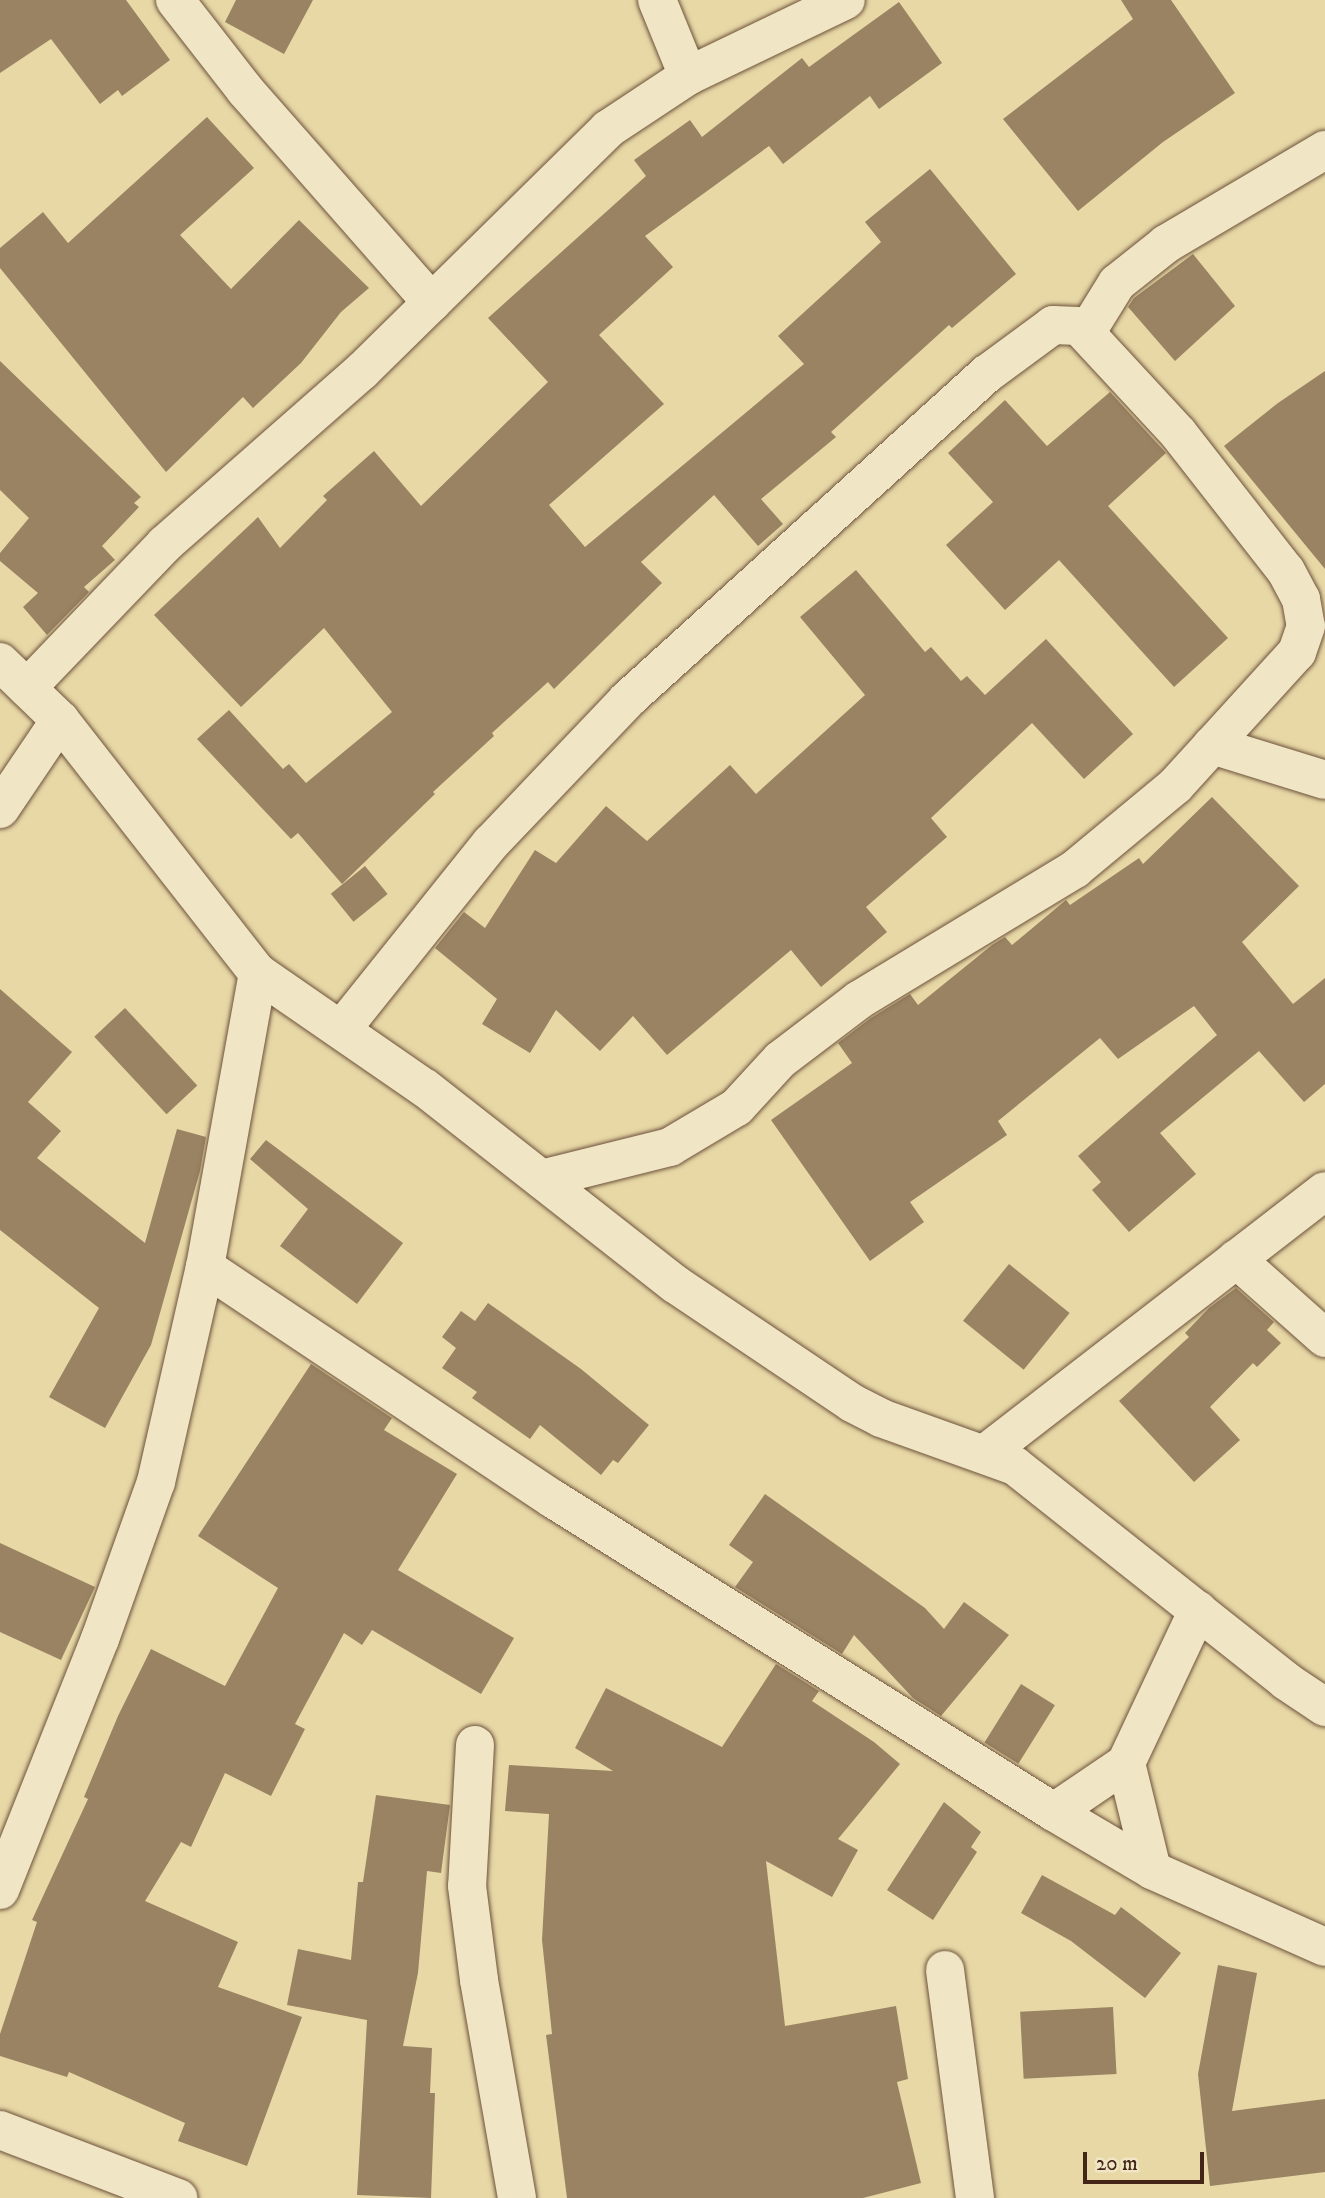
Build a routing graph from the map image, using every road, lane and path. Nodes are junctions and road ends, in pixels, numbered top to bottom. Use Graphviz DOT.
graph roads {
  1 [pos="175,0"];
  2 [pos="657,0"];
  3 [pos="846,0"];
  4 [pos="688,76"];
  5 [pos="1325,149"];
  6 [pos="432,303"];
  7 [pos="1086,333"];
  8 [pos="0,662"];
  9 [pos="27,688"];
  10 [pos="60,720"];
  11 [pos="1212,745"];
  12 [pos="1325,780"];
  13 [pos="0,809"];
  14 [pos="258,973"];
  15 [pos="341,1030"];
  16 [pos="542,1180"];
  17 [pos="1325,1191"];
  18 [pos="1236,1259"];
  19 [pos="205,1267"];
  20 [pos="1325,1338"];
  21 [pos="1033,1413"];
  22 [pos="986,1453"];
  23 [pos="1043,1487"];
  24 [pos="1198,1609"];
  25 [pos="1325,1707"];
  26 [pos="475,1745"];
  27 [pos="1126,1763"];
  28 [pos="1054,1812"];
  29 [pos="1152,1870"];
  30 [pos="0,1890"];
  31 [pos="1325,1947"];
  32 [pos="945,1969"];
  33 [pos="0,2130"];
  34 [pos="178,2198"];
  35 [pos="517,2198"];
  36 [pos="975,2198"];
  1 -- 6 [label="street"];
  2 -- 4 [label="street"];
  3 -- 4 [label="street"];
  4 -- 6 [label="street"];
  5 -- 7 [label="street"];
  6 -- 9 [label="street"];
  7 -- 11 [label="street"];
  7 -- 15 [label="street"];
  8 -- 9 [label="street"];
  9 -- 10 [label="street"];
  10 -- 13 [label="street"];
  10 -- 14 [label="street"];
  11 -- 12 [label="street"];
  11 -- 16 [label="street"];
  14 -- 15 [label="street"];
  14 -- 19 [label="street"];
  15 -- 16 [label="street"];
  16 -- 22 [label="street"];
  17 -- 18 [label="street"];
  18 -- 20 [label="street"];
  18 -- 21 [label="street"];
  19 -- 28 [label="street"];
  19 -- 30 [label="street"];
  21 -- 22 [label="street"];
  21 -- 23 [label="street"];
  22 -- 23 [label="street"];
  23 -- 24 [label="street"];
  24 -- 25 [label="street"];
  24 -- 27 [label="street"];
  26 -- 35 [label="street"];
  27 -- 28 [label="street"];
  27 -- 29 [label="street"];
  28 -- 29 [label="street"];
  29 -- 31 [label="street"];
  32 -- 36 [label="street"];
  33 -- 34 [label="street"];
}
